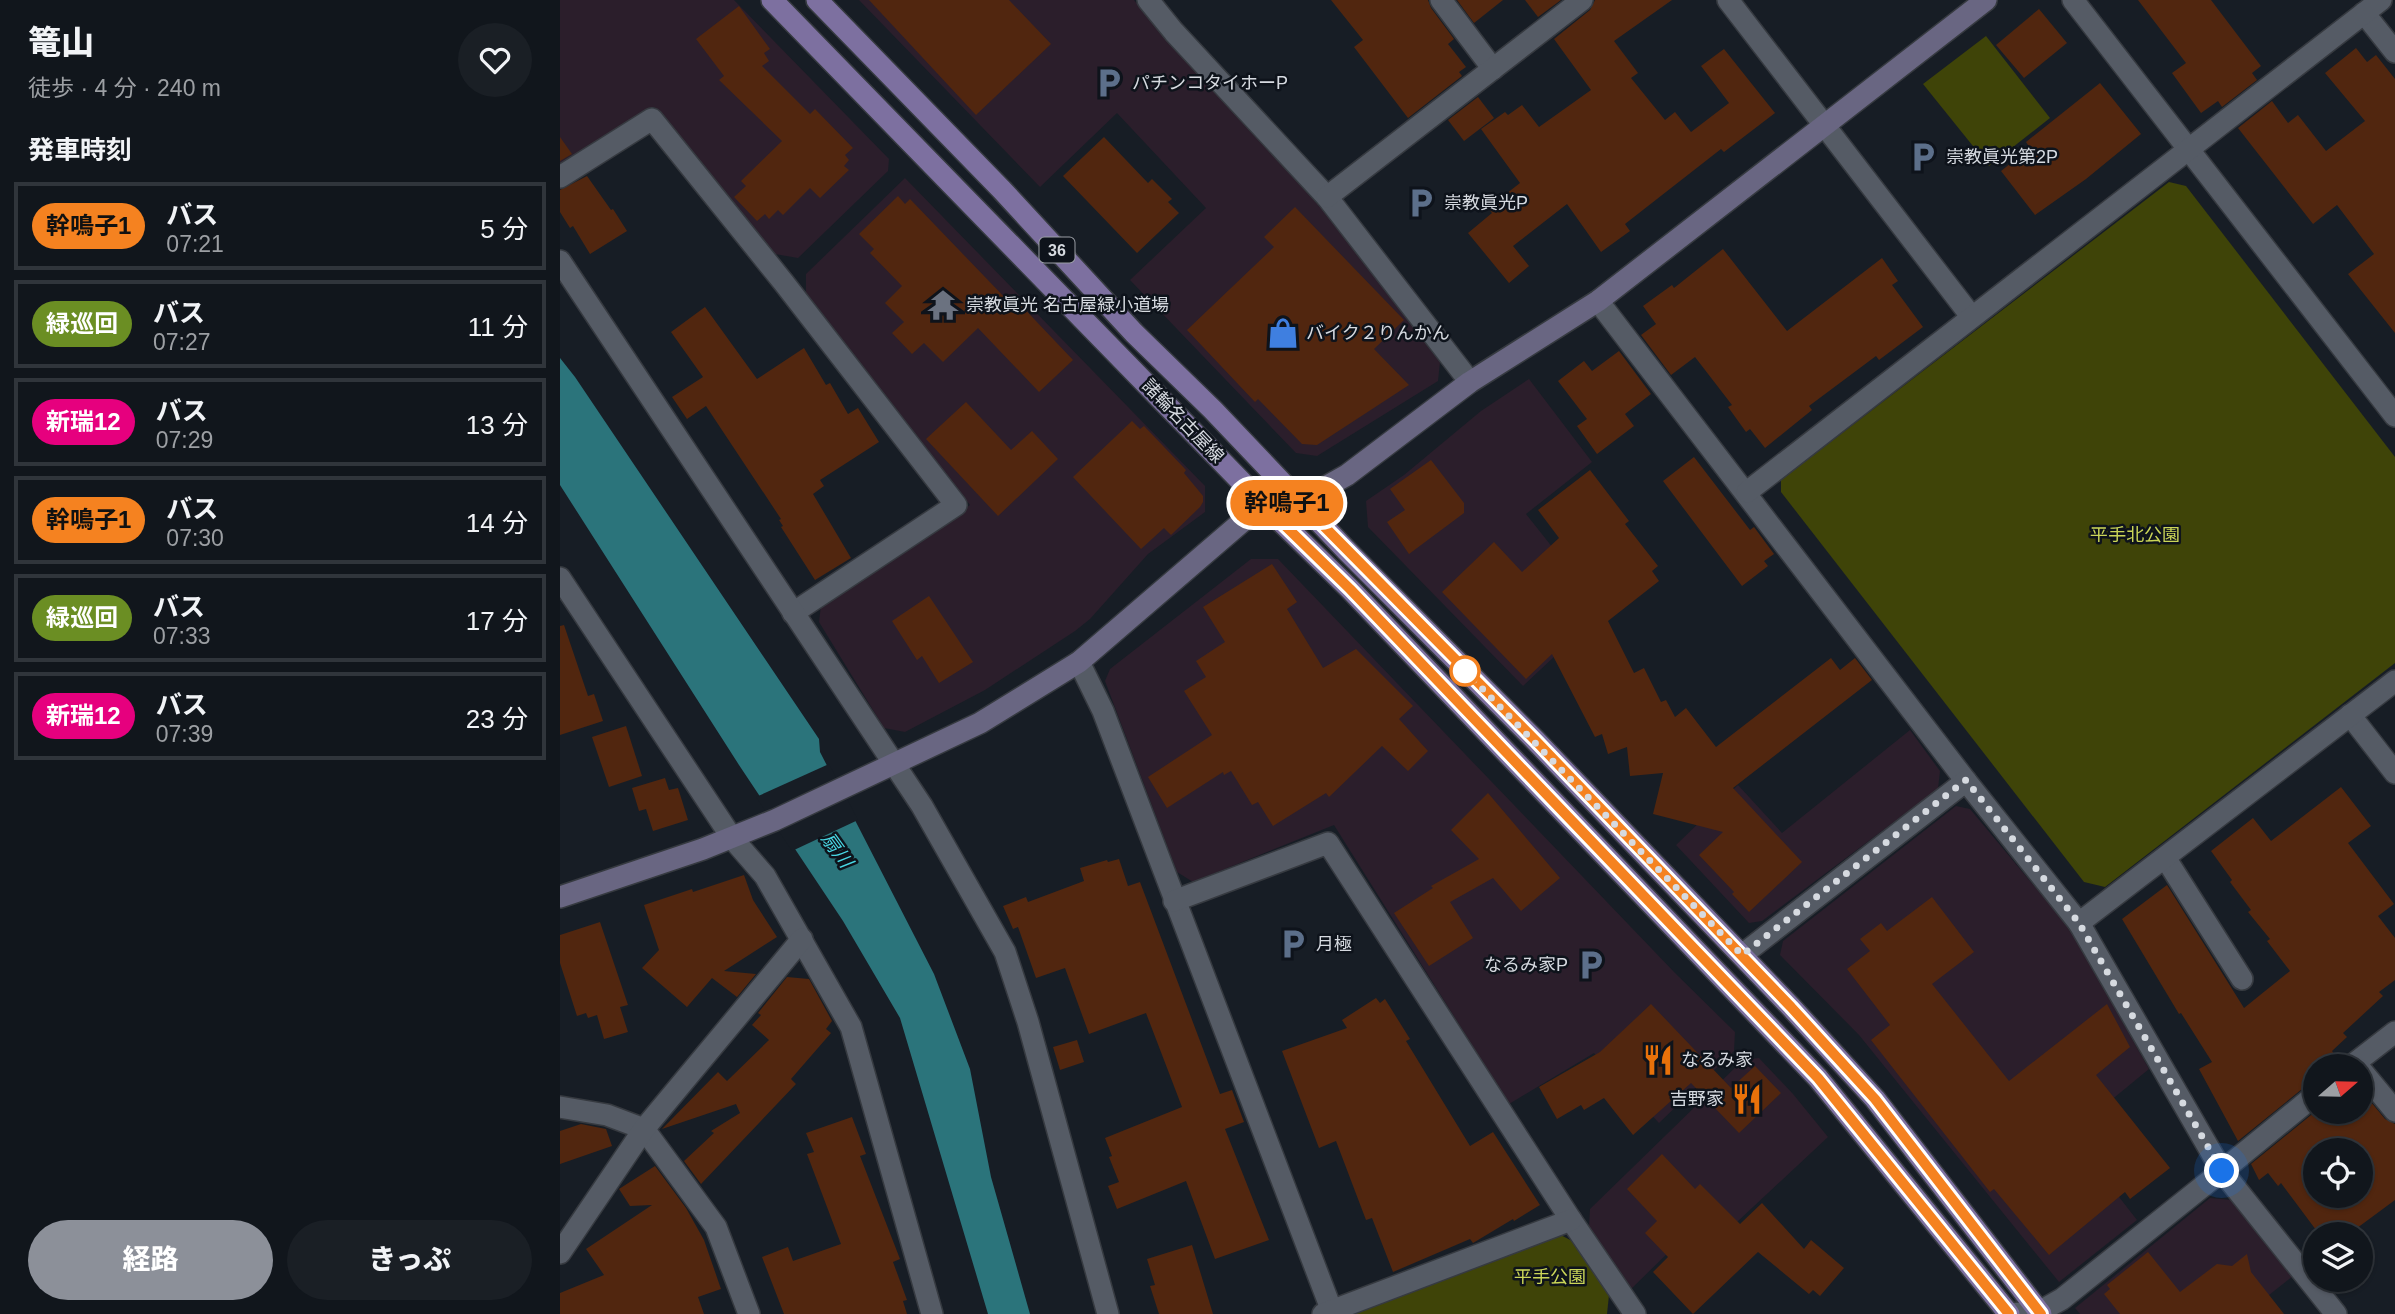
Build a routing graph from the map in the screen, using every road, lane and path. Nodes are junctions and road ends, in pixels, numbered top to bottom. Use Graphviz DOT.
graph roads {
  1 [pos="772,0"];
  2 [pos="817,0"];
  3 [pos="1148,0"];
  4 [pos="1441,0"];
  5 [pos="1582,0"];
  6 [pos="1728,0"];
  7 [pos="1986,0"];
  8 [pos="2073,0"];
  9 [pos="2381,0"];
  10 [pos="2364,13"];
  11 [pos="2395,52"];
  12 [pos="1493,69"];
  13 [pos="1825,125"];
  14 [pos="2189,150"];
  15 [pos="560,177"];
  16 [pos="1327,197"];
  17 [pos="560,261"];
  18 [pos="1598,301"];
  19 [pos="1971,316"];
  20 [pos="1470,383"];
  21 [pos="2395,416"];
  22 [pos="1747,492"];
  23 [pos="1297,499"];
  24 [pos="1268,509"];
  25 [pos="563,588"];
  26 [pos="793,613"];
  27 [pos="1079,662"];
  28 [pos="2395,681"];
  29 [pos="2350,715"];
  30 [pos="894,766"];
  31 [pos="2395,773"];
  32 [pos="1966,780"];
  33 [pos="732,838"];
  34 [pos="2166,859"];
  35 [pos="560,897"];
  36 [pos="1174,901"];
  37 [pos="2079,923"];
  38 [pos="802,939"];
  39 [pos="1742,955"];
  40 [pos="2242,979"];
  41 [pos="2395,1032"];
  42 [pos="2370,1054"];
  43 [pos="2373,1086"];
  44 [pos="2303,1105"];
  45 [pos="560,1107"];
  46 [pos="2395,1111"];
  47 [pos="644,1129"];
  48 [pos="2222,1171"];
  49 [pos="1571,1220"];
  50 [pos="560,1253"];
  51 [pos="1330,1313"];
  52 [pos="1631,1313"];
  53 [pos="2040,1313"];
  54 [pos="749,1314"];
  55 [pos="932,1314"];
  56 [pos="1108,1314"];
  57 [pos="2009,1314"];
  58 [pos="2336,1314"];
  1 -- 24 [label="main road, 諸輪名古屋線 / 36"];
  2 -- 23 [label="main road, 諸輪名古屋線 / 36"];
  3 -- 16 [label="street"];
  4 -- 12 [label="street"];
  5 -- 12 [label="street"];
  6 -- 13 [label="street"];
  7 -- 13 [label="street"];
  8 -- 14 [label="street"];
  9 -- 10 [label="street"];
  10 -- 11 [label="street"];
  10 -- 14 [label="street"];
  12 -- 16 [label="street"];
  13 -- 18 [label="street"];
  13 -- 19 [label="street"];
  14 -- 19 [label="street"];
  14 -- 21 [label="street"];
  15 -- 26 [label="street"];
  16 -- 20 [label="street"];
  17 -- 26 [label="street"];
  18 -- 20 [label="street"];
  18 -- 22 [label="street"];
  19 -- 22 [label="street"];
  20 -- 23 [label="street"];
  22 -- 32 [label="street"];
  23 -- 24 [label="street"];
  23 -- 39 [label="main road, 諸輪名古屋線 / 36"];
  24 -- 27 [label="street"];
  24 -- 57 [label="main road, 諸輪名古屋線 / 36"];
  25 -- 33 [label="street"];
  26 -- 30 [label="street"];
  27 -- 30 [label="street"];
  27 -- 36 [label="street"];
  28 -- 29 [label="street"];
  29 -- 31 [label="street"];
  29 -- 34 [label="street"];
  30 -- 33 [label="street"];
  30 -- 56 [label="street"];
  32 -- 37 [label="street"];
  32 -- 39 [label="street"];
  33 -- 35 [label="street"];
  33 -- 38 [label="street"];
  34 -- 37 [label="street"];
  34 -- 40 [label="street"];
  36 -- 49 [label="street"];
  36 -- 51 [label="street"];
  37 -- 48 [label="street"];
  38 -- 47 [label="street"];
  38 -- 55 [label="street"];
  39 -- 53 [label="main road, 諸輪名古屋線 / 36"];
  41 -- 42 [label="street"];
  43 -- 46 [label="street"];
  44 -- 48 [label="street"];
  45 -- 47 [label="street"];
  47 -- 50 [label="street"];
  47 -- 54 [label="street"];
  48 -- 53 [label="street"];
  48 -- 58 [label="street"];
  49 -- 51 [label="street"];
  49 -- 52 [label="street"];
  53 -- 57 [label="street"];
}
